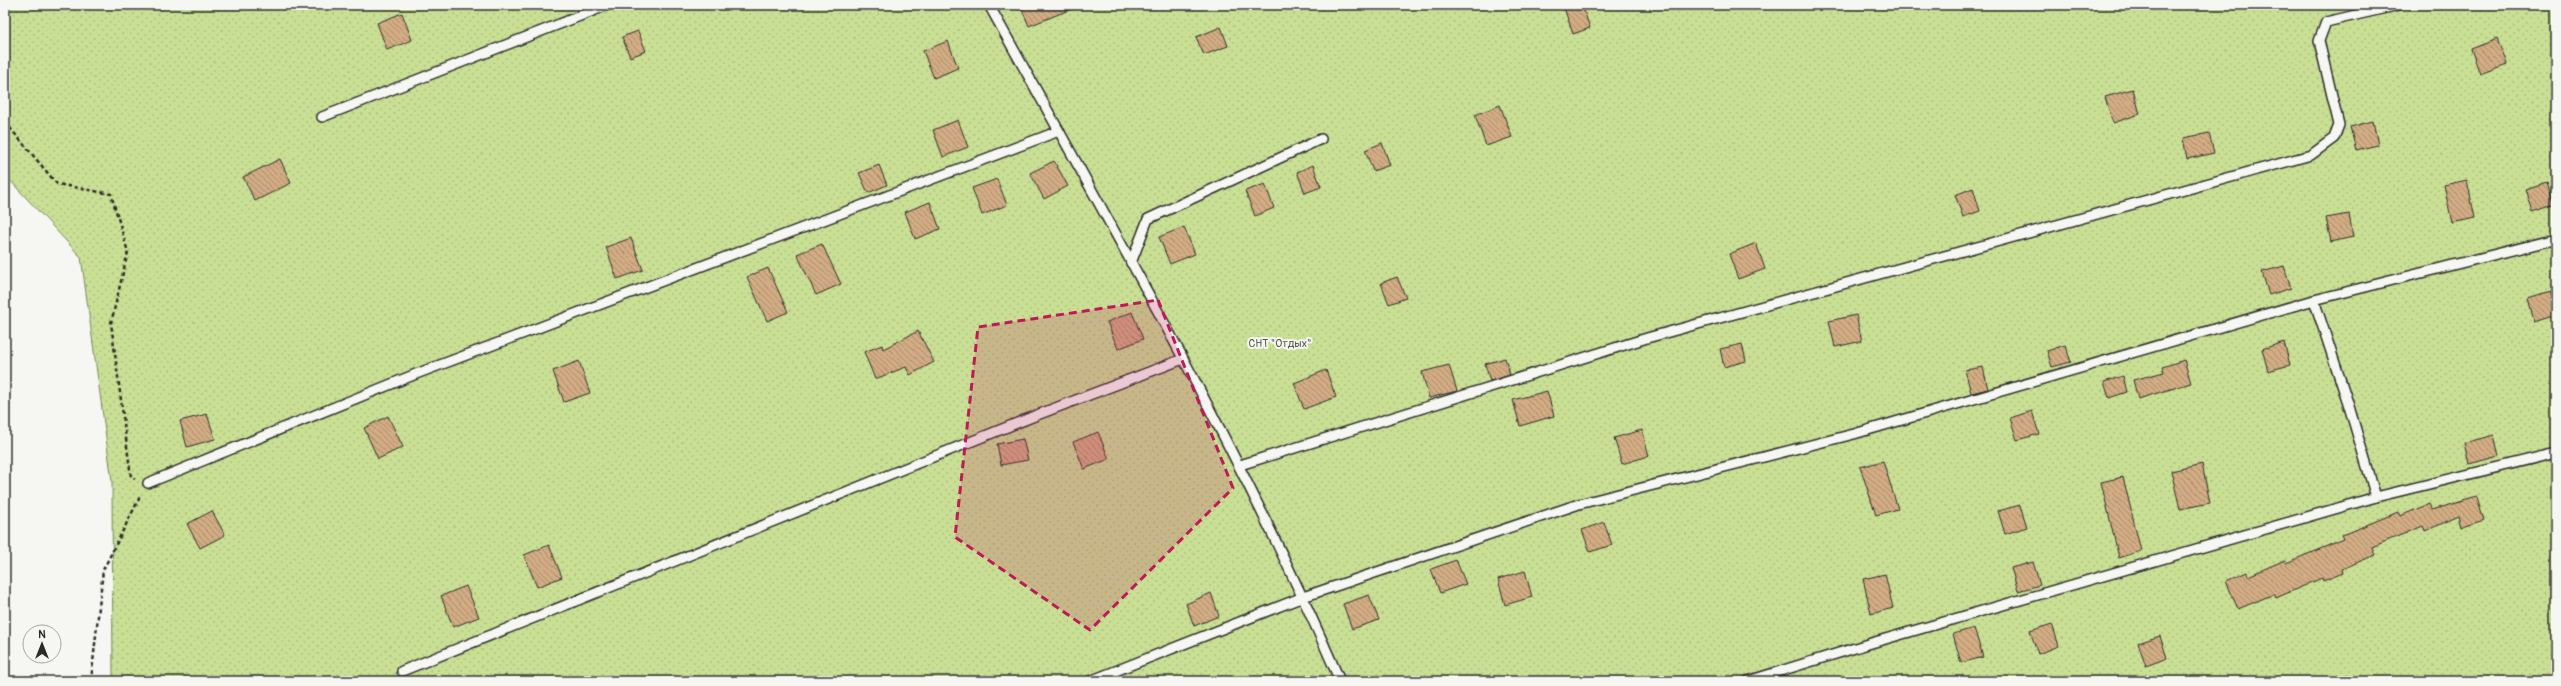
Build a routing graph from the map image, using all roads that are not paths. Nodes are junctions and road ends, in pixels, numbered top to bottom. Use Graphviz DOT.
graph roads {
  1 [pos="608,5"];
  2 [pos="989,5"];
  3 [pos="2399,5"];
  4 [pos="322,117"];
  5 [pos="1059,131"];
  6 [pos="1321,139"];
  7 [pos="2556,239"];
  8 [pos="1131,263"];
  9 [pos="2314,300"];
  10 [pos="1183,359"];
  11 [pos="2556,453"];
  12 [pos="1240,465"];
  13 [pos="148,483"];
  14 [pos="2376,497"];
  15 [pos="1303,597"];
  16 [pos="402,671"];
  17 [pos="1090,681"];
  18 [pos="1340,681"];
  19 [pos="1748,681"];
  1 -- 4 [label="lane"];
  2 -- 5 [label="lane"];
  3 -- 12 [label="lane"];
  5 -- 8 [label="lane"];
  5 -- 13 [label="lane"];
  6 -- 8 [label="lane"];
  7 -- 9 [label="lane"];
  8 -- 10 [label="lane"];
  9 -- 14 [label="lane"];
  9 -- 15 [label="lane"];
  10 -- 12 [label="lane"];
  10 -- 16 [label="lane"];
  11 -- 14 [label="lane"];
  12 -- 15 [label="lane"];
  14 -- 19 [label="lane"];
  15 -- 17 [label="lane"];
  15 -- 18 [label="lane"];
}
